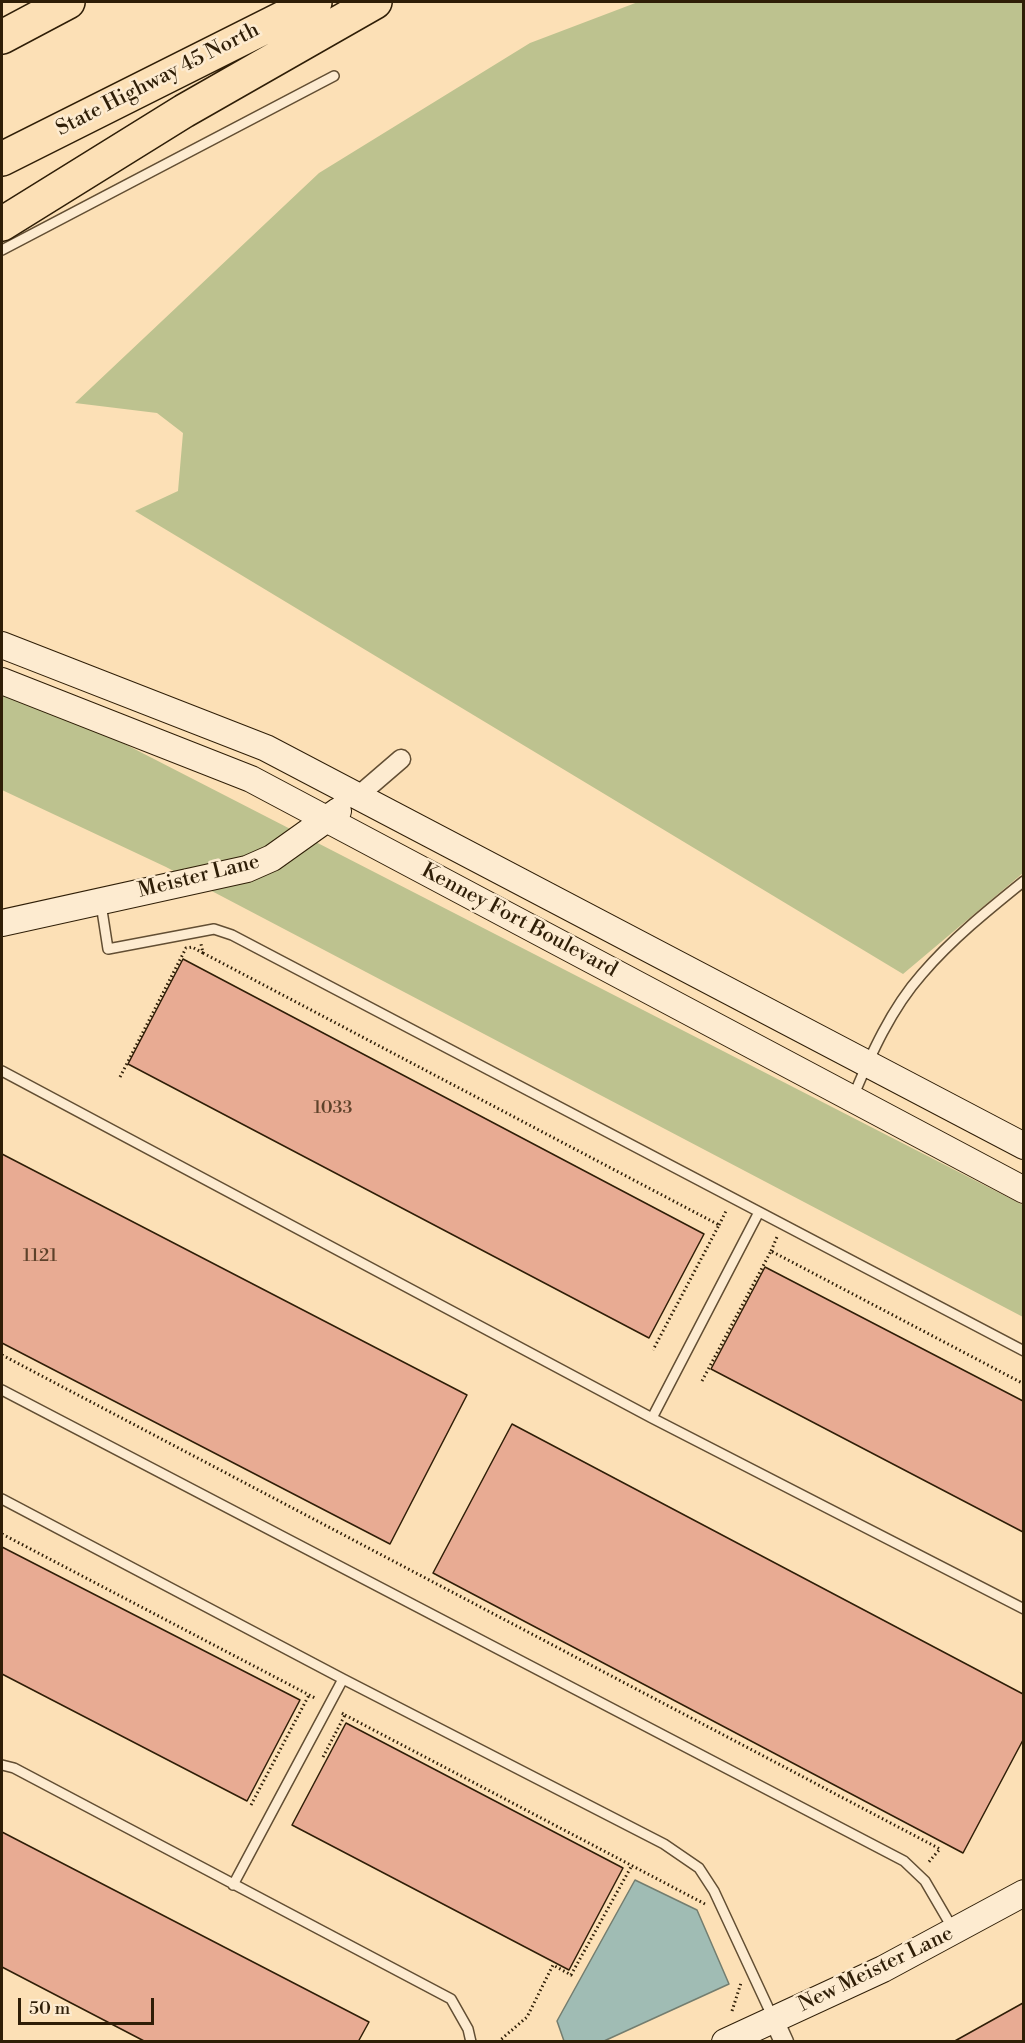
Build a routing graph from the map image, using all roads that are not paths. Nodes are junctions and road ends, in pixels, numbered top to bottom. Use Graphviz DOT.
graph roads {
  1 [pos="68,2"];
  2 [pos="315,2"];
  3 [pos="375,2"];
  4 [pos="2,37"];
  5 [pos="334,76"];
  6 [pos="2,159"];
  7 [pos="2,224"];
  8 [pos="2,250"];
  9 [pos="2,645"];
  10 [pos="2,681"];
  11 [pos="402,759"];
  12 [pos="358,796"];
  13 [pos="327,819"];
  14 [pos="1023,881"];
  15 [pos="100,901"];
  16 [pos="2,923"];
  17 [pos="867,1063"];
  18 [pos="2,1071"];
  19 [pos="853,1099"];
  20 [pos="1023,1146"];
  21 [pos="1023,1190"];
  22 [pos="759,1212"];
  23 [pos="1023,1351"];
  24 [pos="2,1390"];
  25 [pos="652,1418"];
  26 [pos="2,1499"];
  27 [pos="1023,1609"];
  28 [pos="343,1679"];
  29 [pos="2,1765"];
  30 [pos="233,1885"];
  31 [pos="1023,1893"];
  32 [pos="954,1931"];
  33 [pos="779,2031"];
  34 [pos="471,2042"];
  35 [pos="725,2042"];
  1 -- 4 [label="highway"];
  2 -- 6 [label="highway, State Highway 45 North"];
  3 -- 7 [label="highway"];
  5 -- 8 [label="lane"];
  9 -- 12 [label="street, Kenney Fort Boulevard"];
  10 -- 13 [label="street, Kenney Fort Boulevard"];
  11 -- 12 [label="street, Meister Lane"];
  12 -- 13 [label="street, Meister Lane"];
  12 -- 17 [label="street, Kenney Fort Boulevard"];
  13 -- 15 [label="street, Meister Lane"];
  13 -- 19 [label="street, Kenney Fort Boulevard"];
  14 -- 17 [label="lane"];
  15 -- 16 [label="street, Meister Lane"];
  15 -- 22 [label="lane"];
  17 -- 19 [label="lane"];
  17 -- 20 [label="street, Kenney Fort Boulevard"];
  18 -- 25 [label="lane"];
  19 -- 21 [label="street, Kenney Fort Boulevard"];
  22 -- 23 [label="lane"];
  22 -- 25 [label="lane"];
  24 -- 32 [label="lane"];
  25 -- 27 [label="lane"];
  26 -- 28 [label="lane"];
  28 -- 30 [label="lane"];
  28 -- 33 [label="lane"];
  29 -- 30 [label="lane"];
  30 -- 34 [label="lane"];
  31 -- 32 [label="street, New Meister Lane"];
  32 -- 33 [label="street, New Meister Lane"];
  33 -- 35 [label="street, New Meister Lane"];
}
